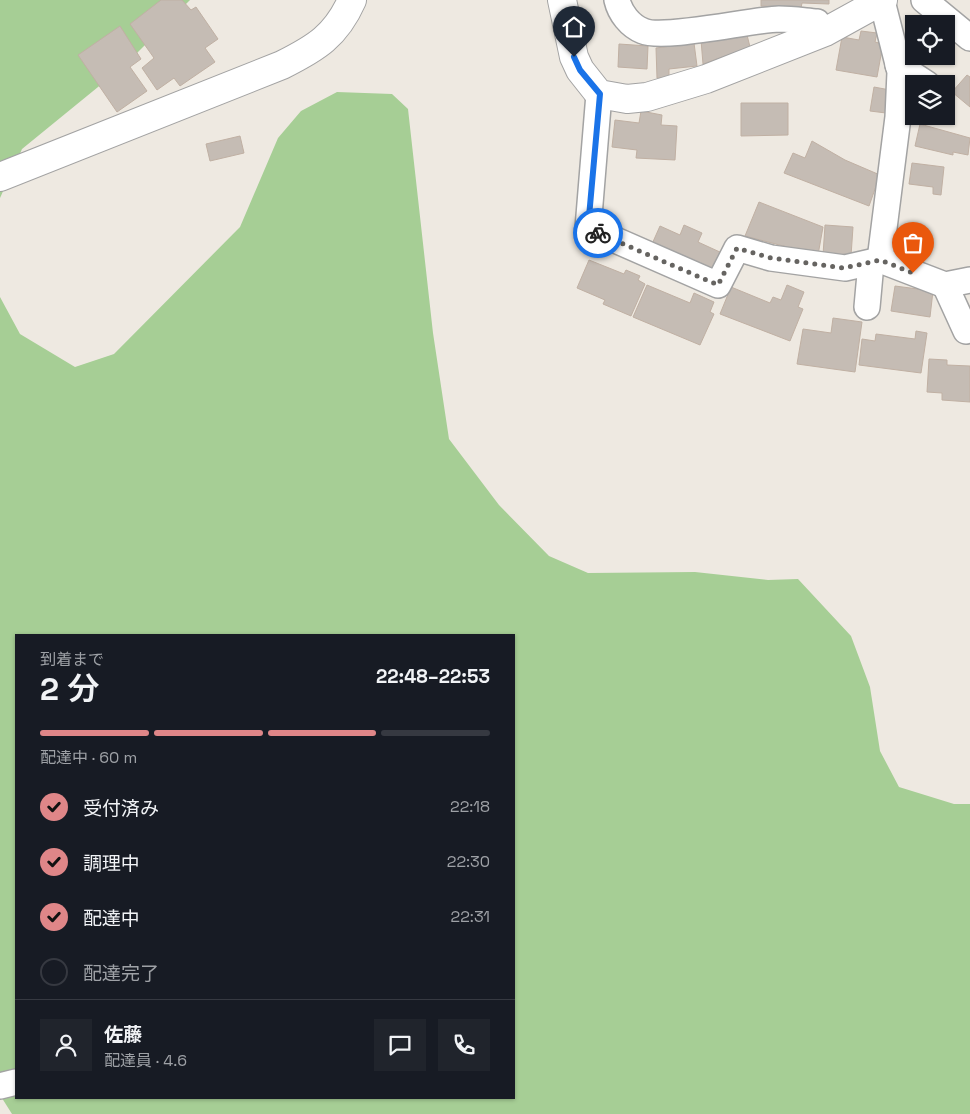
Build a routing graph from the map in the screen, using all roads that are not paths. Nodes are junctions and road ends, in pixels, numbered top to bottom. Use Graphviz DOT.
graph roads {
  1 [pos="352,0"];
  2 [pos="562,0"];
  3 [pos="617,0"];
  4 [pos="882,0"];
  5 [pos="924,0"];
  6 [pos="825,32"];
  7 [pos="970,38"];
  8 [pos="898,65"];
  9 [pos="913,75"];
  10 [pos="600,94"];
  11 [pos="0,177"];
  12 [pos="876,262"];
  13 [pos="970,280"];
  14 [pos="945,285"];
  15 [pos="866,307"];
  16 [pos="966,331"];
  17 [pos="15,1082"];
  18 [pos="0,1086"];
  1 -- 11 [label="street"];
  2 -- 10 [label="street"];
  3 -- 6 [label="street"];
  4 -- 6 [label="street"];
  4 -- 8 [label="street"];
  5 -- 7 [label="street"];
  6 -- 10 [label="street"];
  8 -- 9 [label="street"];
  8 -- 12 [label="street"];
  10 -- 12 [label="street"];
  12 -- 14 [label="street"];
  12 -- 15 [label="street"];
  13 -- 14 [label="street"];
  14 -- 16 [label="street"];
  17 -- 18 [label="street"];
}
